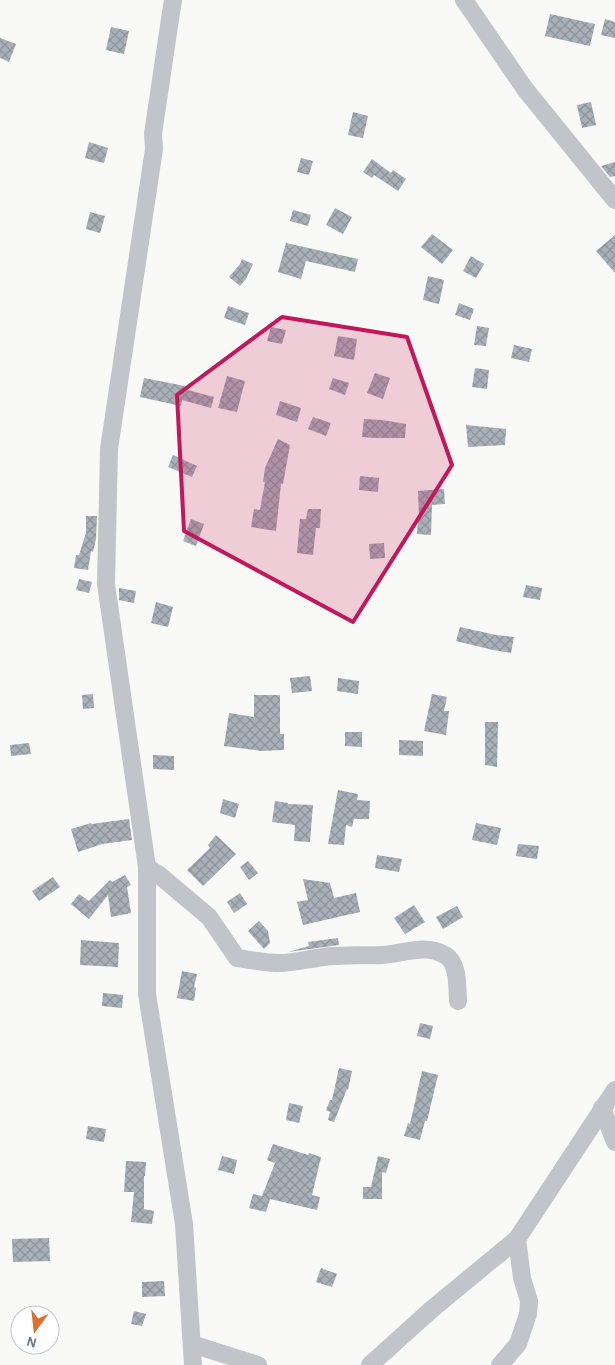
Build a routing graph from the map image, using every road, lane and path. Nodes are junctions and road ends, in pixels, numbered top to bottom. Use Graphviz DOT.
graph roads {
  1 [pos="174,0"];
  2 [pos="464,0"];
  3 [pos="615,200"];
  4 [pos="147,866"];
  5 [pos="458,1001"];
  6 [pos="615,1090"];
  7 [pos="602,1108"];
  8 [pos="615,1142"];
  9 [pos="517,1239"];
  10 [pos="192,1344"];
  11 [pos="193,1365"];
  12 [pos="258,1365"];
  13 [pos="370,1365"];
  14 [pos="500,1365"];
  1 -- 4 [label="street"];
  2 -- 3 [label="street"];
  4 -- 5 [label="street"];
  4 -- 10 [label="street"];
  6 -- 7 [label="street"];
  7 -- 8 [label="street"];
  7 -- 9 [label="street"];
  9 -- 13 [label="street"];
  9 -- 14 [label="street"];
  10 -- 11 [label="street"];
  10 -- 12 [label="street"];
}
